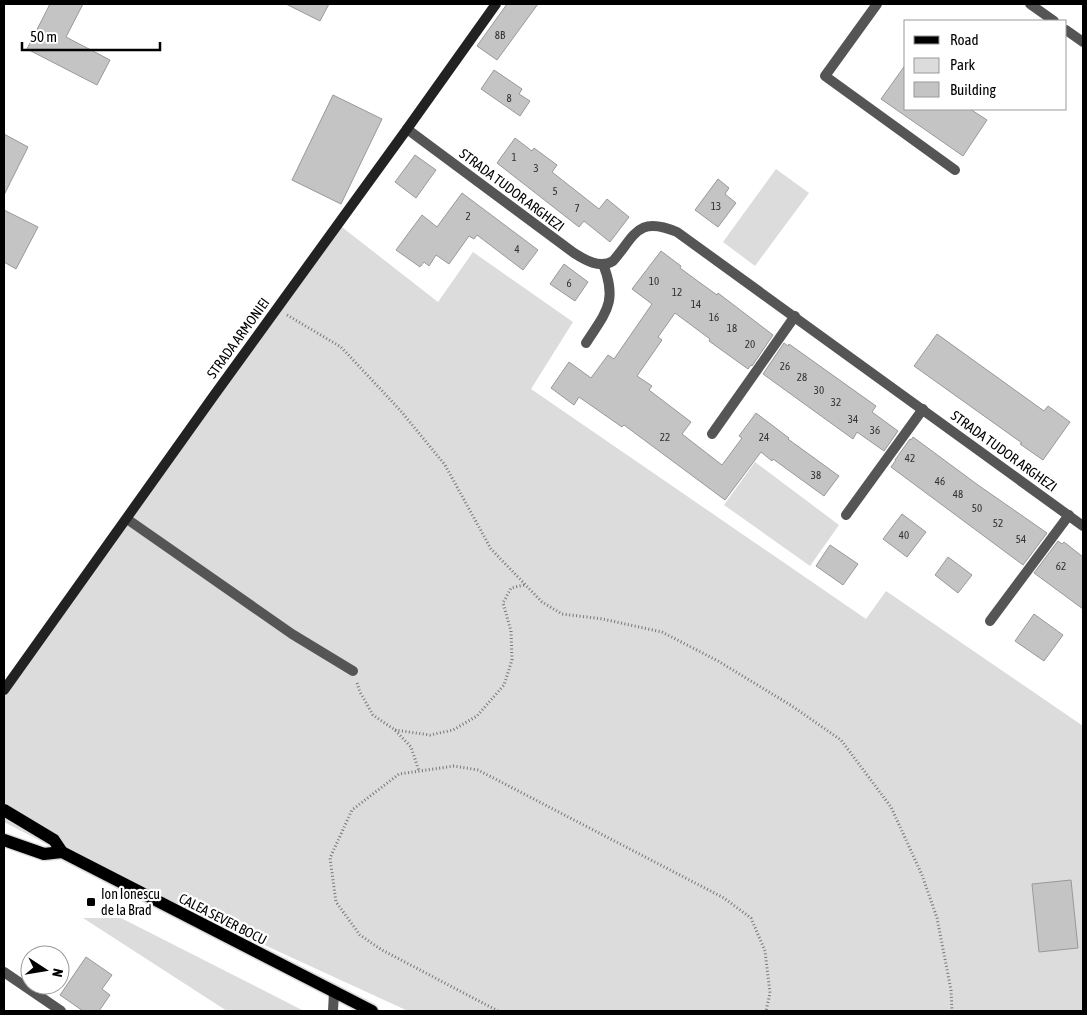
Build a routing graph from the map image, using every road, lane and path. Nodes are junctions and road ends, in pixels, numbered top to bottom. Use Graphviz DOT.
graph roads {
  1 [pos="496,4"];
  2 [pos="877,4"];
  3 [pos="1030,4"];
  4 [pos="1041,7"];
  5 [pos="1053,20"];
  6 [pos="1067,31"];
  7 [pos="1083,42"];
  8 [pos="408,129"];
  9 [pos="955,170"];
  10 [pos="603,264"];
  11 [pos="276,309"];
  12 [pos="795,316"];
  13 [pos="586,343"];
  14 [pos="923,409"];
  15 [pos="712,434"];
  16 [pos="846,515"];
  17 [pos="1069,516"];
  18 [pos="126,519"];
  19 [pos="1083,526"];
  20 [pos="525,585"];
  21 [pos="990,621"];
  22 [pos="353,670"];
  23 [pos="4,690"];
  24 [pos="395,730"];
  25 [pos="419,771"];
  26 [pos="4,810"];
  27 [pos="4,840"];
  28 [pos="62,852"];
  29 [pos="4,972"];
  30 [pos="334,992"];
  31 [pos="61,1011"];
  32 [pos="333,1011"];
  33 [pos="372,1011"];
  34 [pos="498,1011"];
  35 [pos="766,1011"];
  36 [pos="952,1011"];
  1 -- 8 [label="street, STRADA ARMONIEI"];
  2 -- 9 [label="street"];
  3 -- 4 [label="street"];
  4 -- 5 [label="street"];
  6 -- 7 [label="street"];
  8 -- 10 [label="street, STRADA TUDOR ARGHEZI"];
  8 -- 11 [label="street, STRADA ARMONIEI"];
  10 -- 12 [label="street, STRADA TUDOR ARGHEZI"];
  10 -- 13 [label="street"];
  11 -- 18 [label="street, STRADA ARMONIEI"];
  11 -- 20 [label="path"];
  12 -- 14 [label="street, STRADA TUDOR ARGHEZI"];
  12 -- 15 [label="street"];
  14 -- 16 [label="street"];
  14 -- 17 [label="street, STRADA TUDOR ARGHEZI"];
  17 -- 19 [label="street, STRADA TUDOR ARGHEZI"];
  17 -- 21 [label="street"];
  18 -- 22 [label="street"];
  18 -- 23 [label="street, STRADA ARMONIEI"];
  20 -- 24 [label="path"];
  20 -- 36 [label="path"];
  22 -- 24 [label="path"];
  24 -- 25 [label="path"];
  25 -- 34 [label="path"];
  25 -- 35 [label="path"];
  26 -- 28 [label="main road, CALEA SEVER BOCU"];
  27 -- 28 [label="main road, CALEA SEVER BOCU"];
  28 -- 30 [label="main road, CALEA SEVER BOCU"];
  29 -- 31 [label="street"];
  30 -- 32 [label="street"];
  30 -- 33 [label="main road, CALEA SEVER BOCU"];
}
